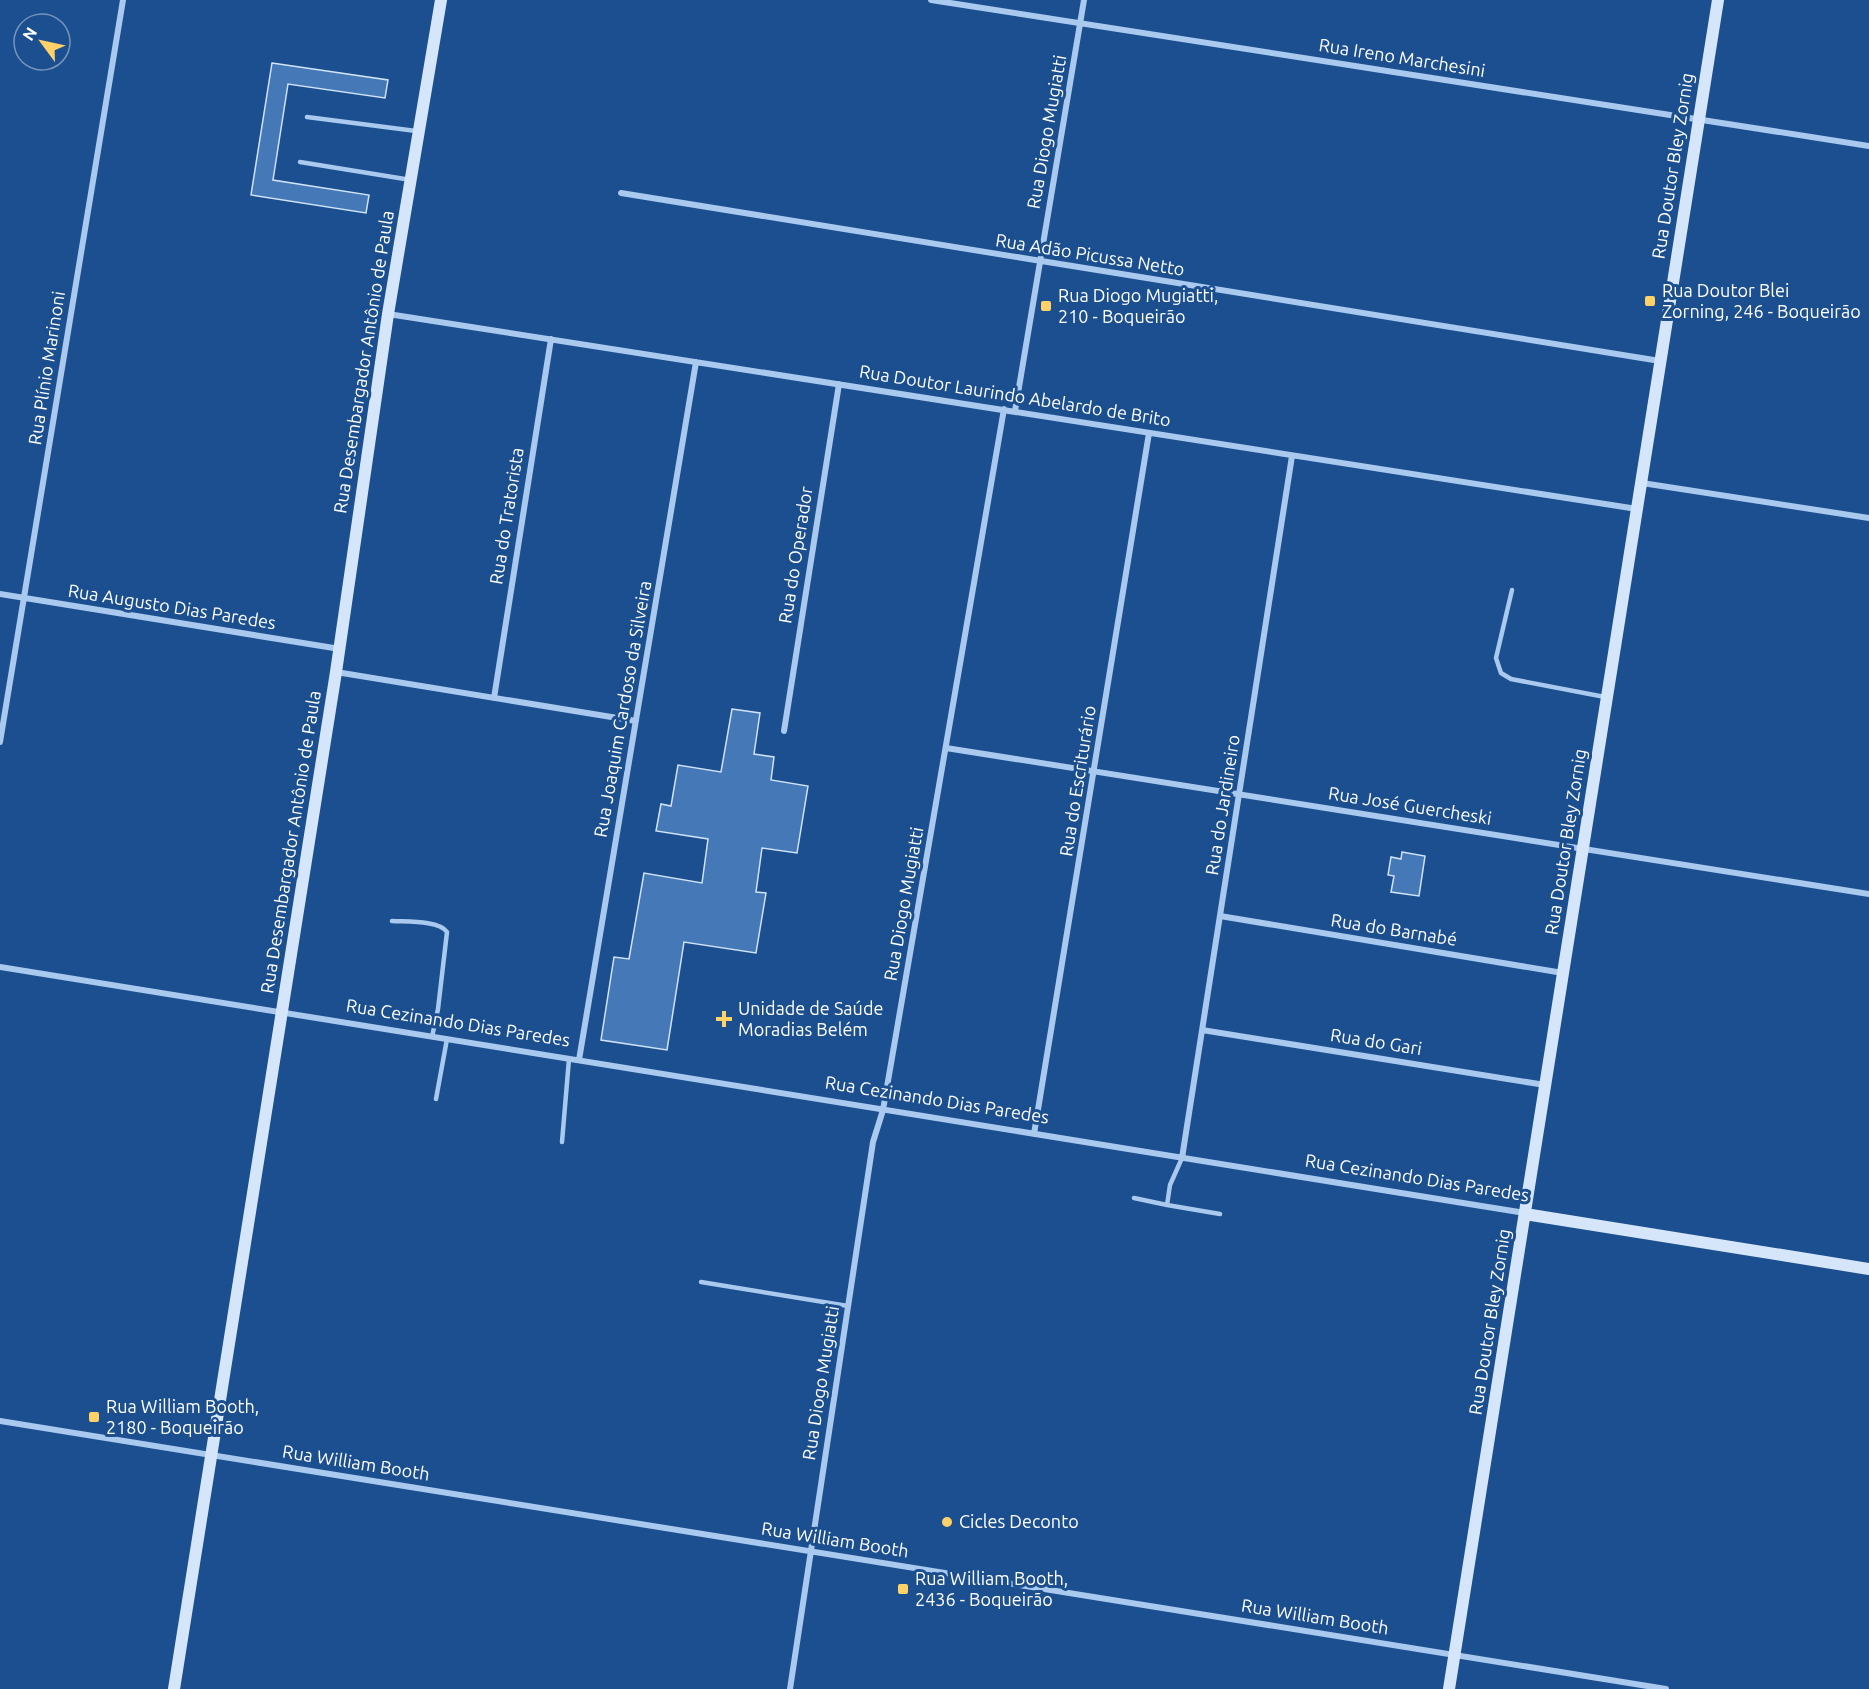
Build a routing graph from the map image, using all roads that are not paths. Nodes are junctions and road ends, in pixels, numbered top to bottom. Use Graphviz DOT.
graph roads {
  1 [pos="123,0"];
  2 [pos="441,0"];
  3 [pos="931,0"];
  4 [pos="1084,0"];
  5 [pos="1718,0"];
  6 [pos="1080,22"];
  7 [pos="307,117"];
  8 [pos="1699,119"];
  9 [pos="419,132"];
  10 [pos="1869,146"];
  11 [pos="300,162"];
  12 [pos="411,180"];
  13 [pos="621,193"];
  14 [pos="1040,262"];
  15 [pos="388,314"];
  16 [pos="550,339"];
  17 [pos="1661,361"];
  18 [pos="696,362"];
  19 [pos="839,384"];
  20 [pos="1004,409"];
  21 [pos="1015,411"];
  22 [pos="1149,433"];
  23 [pos="1292,456"];
  24 [pos="1642,483"];
  25 [pos="1638,509"];
  26 [pos="1869,518"];
  27 [pos="1512,590"];
  28 [pos="0,594"];
  29 [pos="24,598"];
  30 [pos="340,649"];
  31 [pos="336,672"];
  32 [pos="494,698"];
  33 [pos="1608,698"];
  34 [pos="636,721"];
  35 [pos="783,731"];
  36 [pos="0,742"];
  37 [pos="946,748"];
  38 [pos="1095,772"];
  39 [pos="1240,795"];
  40 [pos="1583,849"];
  41 [pos="1869,894"];
  42 [pos="1220,916"];
  43 [pos="392,921"];
  44 [pos="0,967"];
  45 [pos="1563,973"];
  46 [pos="282,1012"];
  47 [pos="1202,1030"];
  48 [pos="432,1037"];
  49 [pos="447,1039"];
  50 [pos="569,1059"];
  51 [pos="579,1060"];
  52 [pos="1546,1085"];
  53 [pos="436,1098"];
  54 [pos="883,1110"];
  55 [pos="1034,1134"];
  56 [pos="562,1142"];
  57 [pos="1182,1158"];
  58 [pos="1134,1198"];
  59 [pos="1167,1205"];
  60 [pos="1220,1214"];
  61 [pos="1525,1214"];
  62 [pos="1869,1269"];
  63 [pos="701,1282"];
  64 [pos="848,1306"];
  65 [pos="0,1421"];
  66 [pos="211,1455"];
  67 [pos="811,1552"];
  68 [pos="1455,1655"];
  69 [pos="174,1689"];
  70 [pos="790,1689"];
  71 [pos="1449,1689"];
  72 [pos="1666,1689"];
  1 -- 29 [label="street, Rua Plínio Marinoni"];
  2 -- 9 [label="street, Rua Desembargador Antônio de Paula"];
  3 -- 6 [label="street, Rua Ireno Marchesini"];
  4 -- 6 [label="street, Rua Diogo Mugiatti"];
  5 -- 8 [label="street, Rua Doutor Bley Zornig"];
  6 -- 8 [label="street, Rua Ireno Marchesini"];
  6 -- 14 [label="street, Rua Diogo Mugiatti"];
  7 -- 9 [label="lane"];
  8 -- 10 [label="street, Rua Ireno Marchesini"];
  8 -- 17 [label="street, Rua Doutor Bley Zornig"];
  9 -- 12 [label="street, Rua Desembargador Antônio de Paula"];
  11 -- 12 [label="lane"];
  12 -- 15 [label="street, Rua Desembargador Antônio de Paula"];
  13 -- 14 [label="street, Rua Adão Picussa Netto"];
  14 -- 17 [label="street, Rua Adão Picussa Netto"];
  14 -- 21 [label="street, Rua Diogo Mugiatti"];
  15 -- 16 [label="street, Rua Doutor Laurindo Abelardo de Brito"];
  15 -- 30 [label="street, Rua Desembargador Antônio de Paula"];
  16 -- 18 [label="street, Rua Doutor Laurindo Abelardo de Brito"];
  16 -- 32 [label="street, Rua do Tratorista"];
  17 -- 24 [label="street, Rua Doutor Bley Zornig"];
  18 -- 19 [label="street, Rua Doutor Laurindo Abelardo de Brito"];
  18 -- 34 [label="street, Rua Joaquim Cardoso da Silveira"];
  19 -- 20 [label="street, Rua Doutor Laurindo Abelardo de Brito"];
  19 -- 35 [label="street, Rua do Operador"];
  20 -- 21 [label="street, Rua Doutor Laurindo Abelardo de Brito"];
  20 -- 37 [label="street, Rua Diogo Mugiatti"];
  21 -- 22 [label="street, Rua Doutor Laurindo Abelardo de Brito"];
  22 -- 23 [label="street, Rua Doutor Laurindo Abelardo de Brito"];
  22 -- 38 [label="street, Rua do Escriturário"];
  23 -- 25 [label="street, Rua Doutor Laurindo Abelardo de Brito"];
  23 -- 39 [label="street, Rua do Jardineiro"];
  24 -- 25 [label="street, Rua Doutor Bley Zornig"];
  24 -- 26 [label="street"];
  25 -- 33 [label="street, Rua Doutor Bley Zornig"];
  27 -- 33 [label="lane"];
  28 -- 29 [label="street, Rua Augusto Dias Paredes"];
  29 -- 30 [label="street, Rua Augusto Dias Paredes"];
  29 -- 36 [label="street, Rua Plínio Marinoni"];
  30 -- 31 [label="street, Rua Desembargador Antônio de Paula"];
  31 -- 32 [label="street"];
  31 -- 46 [label="street, Rua Desembargador Antônio de Paula"];
  32 -- 34 [label="street"];
  33 -- 40 [label="street, Rua Doutor Bley Zornig"];
  34 -- 51 [label="street, Rua Joaquim Cardoso da Silveira"];
  37 -- 38 [label="street, Rua José Guercheski"];
  37 -- 54 [label="street, Rua Diogo Mugiatti"];
  38 -- 39 [label="street, Rua José Guercheski"];
  38 -- 55 [label="street, Rua do Escriturário"];
  39 -- 40 [label="street, Rua José Guercheski"];
  39 -- 42 [label="street, Rua do Jardineiro"];
  40 -- 41 [label="street, Rua José Guercheski"];
  40 -- 45 [label="street, Rua Doutor Bley Zornig"];
  42 -- 45 [label="street, Rua do Barnabé"];
  42 -- 47 [label="street, Rua do Jardineiro"];
  43 -- 48 [label="lane"];
  44 -- 46 [label="street, Rua Cezinando Dias Paredes"];
  45 -- 52 [label="street, Rua Doutor Bley Zornig"];
  46 -- 48 [label="street, Rua Cezinando Dias Paredes"];
  46 -- 66 [label="street, Rua Desembargador Antônio de Paula"];
  47 -- 52 [label="street, Rua do Gari"];
  47 -- 57 [label="street, Rua do Jardineiro"];
  48 -- 49 [label="street, Rua Cezinando Dias Paredes"];
  49 -- 50 [label="street, Rua Cezinando Dias Paredes"];
  49 -- 53 [label="lane"];
  50 -- 51 [label="street, Rua Cezinando Dias Paredes"];
  50 -- 56 [label="lane"];
  51 -- 54 [label="street, Rua Cezinando Dias Paredes"];
  52 -- 61 [label="street, Rua Doutor Bley Zornig"];
  54 -- 55 [label="street, Rua Cezinando Dias Paredes"];
  54 -- 64 [label="street, Rua Diogo Mugiatti"];
  55 -- 57 [label="street, Rua Cezinando Dias Paredes"];
  57 -- 59 [label="lane"];
  57 -- 61 [label="street, Rua Cezinando Dias Paredes"];
  58 -- 59 [label="lane"];
  59 -- 60 [label="lane"];
  61 -- 62 [label="street, Rua Cezinando Dias Paredes"];
  61 -- 68 [label="street, Rua Doutor Bley Zornig"];
  63 -- 64 [label="lane"];
  64 -- 67 [label="street, Rua Diogo Mugiatti"];
  65 -- 66 [label="street, Rua William Booth"];
  66 -- 67 [label="street, Rua William Booth"];
  66 -- 69 [label="street, Rua Desembargador Antônio de Paula"];
  67 -- 68 [label="street, Rua William Booth"];
  67 -- 70 [label="street, Rua Diogo Mugiatti"];
  68 -- 71 [label="street, Rua Doutor Bley Zornig"];
  68 -- 72 [label="street, Rua William Booth"];
}
